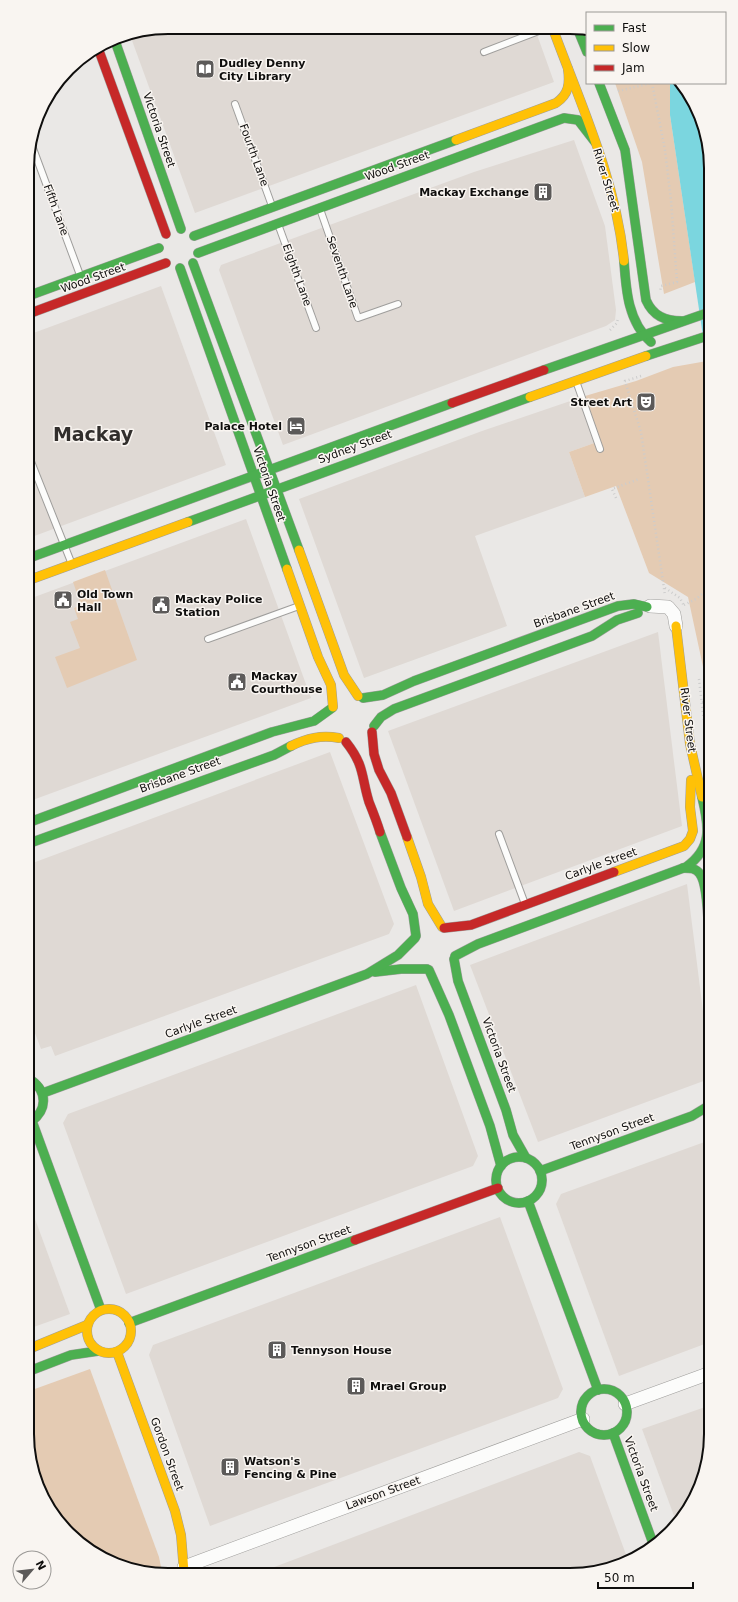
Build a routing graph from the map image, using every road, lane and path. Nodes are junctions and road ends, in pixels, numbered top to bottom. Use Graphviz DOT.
graph roads {
  1 [pos="531,34"];
  2 [pos="556,34"];
  3 [pos="580,34"];
  4 [pos="116,44"];
  5 [pos="586,50"];
  6 [pos="484,52"];
  7 [pos="100,53"];
  8 [pos="568,69"];
  9 [pos="599,84"];
  10 [pos="648,84"];
  11 [pos="652,84"];
  12 [pos="613,92"];
  13 [pos="235,104"];
  14 [pos="608,104"];
  15 [pos="453,140"];
  16 [pos="595,144"];
  17 [pos="35,153"];
  18 [pos="458,157"];
  19 [pos="374,169"];
  20 [pos="380,185"];
  21 [pos="313,191"];
  22 [pos="272,207"];
  23 [pos="320,208"];
  24 [pos="278,223"];
  25 [pos="181,229"];
  26 [pos="166,234"];
  27 [pos="194,236"];
  28 [pos="159,248"];
  29 [pos="198,253"];
  30 [pos="166,263"];
  31 [pos="193,263"];
  32 [pos="180,268"];
  33 [pos="81,277"];
  34 [pos="34,294"];
  35 [pos="658,297"];
  36 [pos="398,304"];
  37 [pos="34,312"];
  38 [pos="704,314"];
  39 [pos="619,316"];
  40 [pos="685,321"];
  41 [pos="316,328"];
  42 [pos="608,332"];
  43 [pos="643,335"];
  44 [pos="704,337"];
  45 [pos="680,346"];
  46 [pos="559,364"];
  47 [pos="575,380"];
  48 [pos="625,381"];
  49 [pos="600,449"];
  50 [pos="34,469"];
  51 [pos="270,470"];
  52 [pos="254,476"];
  53 [pos="639,479"];
  54 [pos="277,488"];
  55 [pos="260,494"];
  56 [pos="616,498"];
  57 [pos="65,545"];
  58 [pos="34,556"];
  59 [pos="72,564"];
  60 [pos="34,578"];
  61 [pos="665,587"];
  62 [pos="704,592"];
  63 [pos="300,605"];
  64 [pos="684,605"];
  65 [pos="649,606"];
  66 [pos="592,615"];
  67 [pos="676,626"];
  68 [pos="600,631"];
  69 [pos="208,639"];
  70 [pos="366,703"];
  71 [pos="333,707"];
  72 [pos="373,729"];
  73 [pos="342,740"];
  74 [pos="693,762"];
  75 [pos="704,812"];
  76 [pos="34,821"];
  77 [pos="499,834"];
  78 [pos="34,842"];
  79 [pos="704,847"];
  80 [pos="669,851"];
  81 [pos="680,870"];
  82 [pos="704,886"];
  83 [pos="525,904"];
  84 [pos="443,928"];
  85 [pos="416,937"];
  86 [pos="455,958"];
  87 [pos="428,970"];
  88 [pos="367,974"];
  89 [pos="34,1082"];
  90 [pos="43,1093"];
  91 [pos="704,1109"];
  92 [pos="692,1116"];
  93 [pos="704,1116"];
  94 [pos="34,1119"];
  95 [pos="34,1129"];
  96 [pos="526,1158"];
  97 [pos="501,1166"];
  98 [pos="540,1171"];
  99 [pos="498,1188"];
  100 [pos="528,1201"];
  101 [pos="101,1310"];
  102 [pos="129,1323"];
  103 [pos="87,1325"];
  104 [pos="34,1347"];
  105 [pos="98,1351"];
  106 [pos="117,1352"];
  107 [pos="34,1369"];
  108 [pos="704,1375"];
  109 [pos="598,1390"];
  110 [pos="625,1404"];
  111 [pos="583,1419"];
  112 [pos="613,1433"];
  113 [pos="652,1540"];
  114 [pos="184,1568"];
  115 [pos="189,1568"];
  1 -- 6 [label="lane"];
  2 -- 8 [label="street, River Street"];
  3 -- 5 [label="street"];
  4 -- 25 [label="street, Victoria Street"];
  7 -- 26 [label="street"];
  8 -- 15 [label="street, Wood Street"];
  8 -- 16 [label="street, River Street"];
  9 -- 14 [label="street, River Street"];
  10 -- 12 [label="path"];
  11 -- 35 [label="path"];
  13 -- 22 [label="lane, Fourth Lane"];
  14 -- 16 [label="street"];
  14 -- 40 [label="street, River Street"];
  15 -- 18 [label="street"];
  15 -- 19 [label="street, Wood Street"];
  16 -- 18 [label="street, Wood Street"];
  16 -- 43 [label="street, River Street"];
  17 -- 33 [label="lane, Fifth Lane"];
  18 -- 20 [label="street, Wood Street"];
  19 -- 20 [label="street"];
  19 -- 21 [label="street, Wood Street"];
  20 -- 23 [label="street, Wood Street"];
  21 -- 22 [label="street, Wood Street"];
  21 -- 23 [label="street"];
  22 -- 24 [label="street"];
  22 -- 27 [label="street, Wood Street"];
  23 -- 24 [label="street, Wood Street"];
  23 -- 36 [label="lane, Seventh Lane"];
  24 -- 29 [label="street, Wood Street"];
  24 -- 41 [label="lane, Eighth Lane"];
  25 -- 26 [label="street"];
  25 -- 27 [label="street"];
  26 -- 28 [label="street"];
  27 -- 29 [label="street"];
  28 -- 30 [label="street"];
  28 -- 33 [label="street, Wood Street"];
  29 -- 31 [label="street"];
  30 -- 32 [label="street"];
  30 -- 37 [label="street, Wood Street"];
  31 -- 32 [label="street"];
  31 -- 51 [label="street, Victoria Street"];
  32 -- 52 [label="street, Victoria Street"];
  33 -- 34 [label="street, Wood Street"];
  38 -- 40 [label="street, Sydney Street"];
  39 -- 42 [label="path"];
  40 -- 43 [label="street, Sydney Street"];
  43 -- 45 [label="street"];
  43 -- 46 [label="street, Sydney Street"];
  44 -- 45 [label="street, Sydney Street"];
  45 -- 47 [label="street, Sydney Street"];
  46 -- 47 [label="street"];
  46 -- 51 [label="street, Sydney Street"];
  47 -- 49 [label="lane"];
  47 -- 54 [label="street, Sydney Street"];
  48 -- 61 [label="path"];
  50 -- 57 [label="lane"];
  51 -- 52 [label="street, Sydney Street"];
  51 -- 54 [label="street, Victoria Street"];
  52 -- 55 [label="street, Victoria Street"];
  52 -- 57 [label="street, Sydney Street"];
  53 -- 56 [label="path"];
  54 -- 55 [label="street, Sydney Street"];
  54 -- 70 [label="street, Victoria Street"];
  55 -- 59 [label="street, Sydney Street"];
  55 -- 63 [label="street, Victoria Street"];
  57 -- 58 [label="street, Sydney Street"];
  57 -- 59 [label="lane"];
  59 -- 60 [label="street, Sydney Street"];
  62 -- 64 [label="path"];
  63 -- 69 [label="lane"];
  63 -- 71 [label="street, Victoria Street"];
  65 -- 66 [label="street, Brisbane Street"];
  65 -- 67 [label="street, River Street"];
  65 -- 68 [label="street"];
  66 -- 68 [label="street"];
  66 -- 70 [label="street, Brisbane Street"];
  67 -- 74 [label="street, River Street"];
  68 -- 72 [label="street"];
  70 -- 71 [label="street"];
  70 -- 72 [label="street"];
  71 -- 73 [label="street"];
  71 -- 76 [label="street, Brisbane Street"];
  72 -- 73 [label="street"];
  72 -- 84 [label="street"];
  73 -- 78 [label="street, Brisbane Street"];
  73 -- 85 [label="street"];
  74 -- 75 [label="street, River Street"];
  74 -- 80 [label="street, Carlyle Street"];
  77 -- 83 [label="lane"];
  79 -- 81 [label="street, River Street"];
  80 -- 81 [label="street"];
  80 -- 83 [label="street, Carlyle Street"];
  81 -- 82 [label="street"];
  81 -- 86 [label="street"];
  83 -- 84 [label="street, Carlyle Street"];
  84 -- 85 [label="street"];
  84 -- 86 [label="street"];
  85 -- 87 [label="street"];
  85 -- 88 [label="street, Carlyle Street"];
  86 -- 87 [label="street"];
  86 -- 96 [label="street, Victoria Street"];
  87 -- 88 [label="street, Carlyle Street"];
  87 -- 97 [label="street"];
  88 -- 90 [label="street, Carlyle Street"];
  89 -- 90 [label="street"];
  90 -- 94 [label="street"];
  91 -- 92 [label="street, Tennyson Street"];
  92 -- 93 [label="street, Tennyson Street"];
  92 -- 98 [label="street, Tennyson Street"];
  95 -- 101 [label="street"];
  96 -- 97 [label="street"];
  96 -- 98 [label="street"];
  97 -- 99 [label="street"];
  98 -- 100 [label="street"];
  99 -- 100 [label="street"];
  99 -- 102 [label="street, Tennyson Street"];
  100 -- 109 [label="street"];
  101 -- 102 [label="street"];
  101 -- 103 [label="street"];
  102 -- 106 [label="street"];
  103 -- 104 [label="street"];
  103 -- 105 [label="street"];
  105 -- 106 [label="street"];
  105 -- 107 [label="street"];
  106 -- 114 [label="street, Gordon Street"];
  108 -- 110 [label="street"];
  109 -- 110 [label="street"];
  109 -- 111 [label="street"];
  110 -- 112 [label="street"];
  111 -- 112 [label="street"];
  111 -- 115 [label="street, Lawson Street"];
  112 -- 113 [label="street, Victoria Street"];
}
